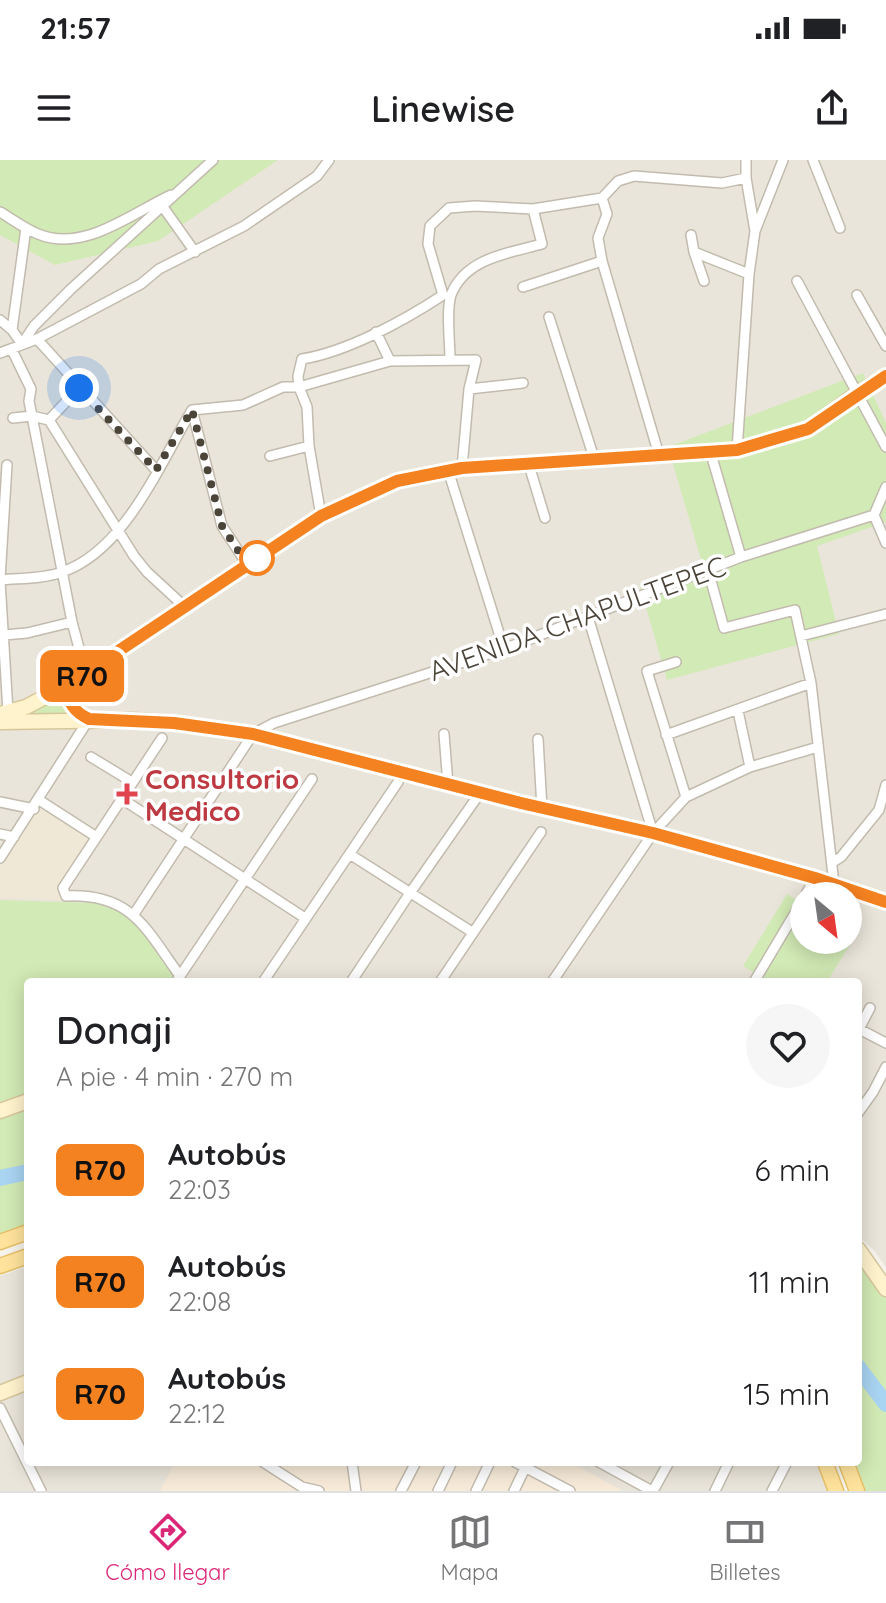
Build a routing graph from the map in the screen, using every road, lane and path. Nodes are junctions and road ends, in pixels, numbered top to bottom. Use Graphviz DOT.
graph roads {
  1 [pos="329,160"];
  2 [pos="746,160"];
  3 [pos="783,160"];
  4 [pos="813,160"];
  5 [pos="208,162"];
  6 [pos="746,178"];
  7 [pos="181,190"];
  8 [pos="602,198"];
  9 [pos="163,207"];
  10 [pos="533,209"];
  11 [pos="0,212"];
  12 [pos="26,228"];
  13 [pos="840,228"];
  14 [pos="755,231"];
  15 [pos="691,235"];
  16 [pos="195,252"];
  17 [pos="694,252"];
  18 [pos="602,261"];
  19 [pos="749,274"];
  20 [pos="704,281"];
  21 [pos="797,281"];
  22 [pos="523,287"];
  23 [pos="857,295"];
  24 [pos="447,296"];
  25 [pos="549,317"];
  26 [pos="0,320"];
  27 [pos="12,330"];
  28 [pos="376,332"];
  29 [pos="37,339"];
  30 [pos="886,346"];
  31 [pos="17,347"];
  32 [pos="0,353"];
  33 [pos="450,359"];
  34 [pos="390,361"];
  35 [pos="886,376"];
  36 [pos="523,383"];
  37 [pos="299,387"];
  38 [pos="79,388"];
  39 [pos="469,389"];
  40 [pos="858,393"];
  41 [pos="192,410"];
  42 [pos="32,416"];
  43 [pos="13,418"];
  44 [pos="49,420"];
  45 [pos="309,446"];
  46 [pos="886,447"];
  47 [pos="737,450"];
  48 [pos="711,454"];
  49 [pos="659,455"];
  50 [pos="270,456"];
  51 [pos="594,458"];
  52 [pos="528,462"];
  53 [pos="7,465"];
  54 [pos="455,469"];
  55 [pos="156,470"];
  56 [pos="886,487"];
  57 [pos="874,515"];
  58 [pos="321,516"];
  59 [pos="545,518"];
  60 [pos="119,531"];
  61 [pos="886,543"];
  62 [pos="741,557"];
  63 [pos="247,564"];
  64 [pos="708,570"];
  65 [pos="62,573"];
  66 [pos="0,580"];
  67 [pos="185,607"];
  68 [pos="886,614"];
  69 [pos="588,617"];
  70 [pos="72,622"];
  71 [pos="4,635"];
  72 [pos="801,636"];
  73 [pos="504,649"];
  74 [pos="676,662"];
  75 [pos="86,674"];
  76 [pos="811,683"];
  77 [pos="66,686"];
  78 [pos="738,711"];
  79 [pos="3,716"];
  80 [pos="89,719"];
  81 [pos="253,734"];
  82 [pos="444,734"];
  83 [pos="666,735"];
  84 [pos="162,738"];
  85 [pos="538,739"];
  86 [pos="818,747"];
  87 [pos="91,757"];
  88 [pos="750,767"];
  89 [pos="312,779"];
  90 [pos="132,782"];
  91 [pos="398,782"];
  92 [pos="448,785"];
  93 [pos="886,785"];
  94 [pos="480,793"];
  95 [pos="686,797"];
  96 [pos="122,799"];
  97 [pos="0,802"];
  98 [pos="36,804"];
  99 [pos="542,808"];
  100 [pos="541,832"];
  101 [pos="653,833"];
  102 [pos="0,834"];
  103 [pos="95,836"];
  104 [pos="14,837"];
  105 [pos="184,838"];
  106 [pos="351,855"];
  107 [pos="0,858"];
  108 [pos="833,862"];
  109 [pos="244,878"];
  110 [pos="815,878"];
  111 [pos="813,882"];
  112 [pos="828,882"];
  113 [pos="834,882"];
  114 [pos="410,893"];
  115 [pos="862,894"];
  116 [pos="886,902"];
  117 [pos="134,914"];
  118 [pos="305,918"];
  119 [pos="790,922"];
  120 [pos="472,932"];
  121 [pos="177,978"];
  122 [pos="179,978"];
  123 [pos="266,978"];
  124 [pos="354,978"];
  125 [pos="443,978"];
  126 [pos="555,978"];
  127 [pos="756,978"];
  128 [pos="870,1008"];
  129 [pos="862,1023"];
  130 [pos="862,1031"];
  131 [pos="886,1043"];
  132 [pos="886,1067"];
  133 [pos="886,1089"];
  134 [pos="873,1092"];
  135 [pos="24,1102"];
  136 [pos="862,1105"];
  137 [pos="0,1111"];
  138 [pos="24,1233"];
  139 [pos="0,1242"];
  140 [pos="862,1255"];
  141 [pos="24,1257"];
  142 [pos="0,1266"];
  143 [pos="886,1289"];
  144 [pos="24,1384"];
  145 [pos="0,1393"];
  146 [pos="0,1408"];
  147 [pos="24,1457"];
  148 [pos="29,1466"];
  149 [pos="269,1466"];
  150 [pos="353,1466"];
  151 [pos="414,1466"];
  152 [pos="450,1466"];
  153 [pos="488,1466"];
  154 [pos="522,1466"];
  155 [pos="610,1466"];
  156 [pos="667,1466"];
  157 [pos="727,1466"];
  158 [pos="785,1466"];
  159 [pos="826,1466"];
  160 [pos="848,1466"];
  161 [pos="525,1468"];
  162 [pos="553,1487"];
  163 [pos="831,1488"];
  164 [pos="41,1491"];
  165 [pos="319,1491"];
  166 [pos="356,1491"];
  167 [pos="401,1491"];
  168 [pos="438,1491"];
  169 [pos="476,1491"];
  170 [pos="514,1491"];
  171 [pos="570,1491"];
  172 [pos="653,1491"];
  173 [pos="715,1491"];
  174 [pos="772,1491"];
  175 [pos="857,1491"];
  1 -- 16 [label="street"];
  2 -- 6 [label="street"];
  3 -- 14 [label="street"];
  4 -- 13 [label="street"];
  5 -- 7 [label="street"];
  6 -- 8 [label="street"];
  6 -- 14 [label="street"];
  7 -- 9 [label="street"];
  7 -- 12 [label="street"];
  8 -- 10 [label="street"];
  8 -- 18 [label="street"];
  9 -- 16 [label="street"];
  9 -- 31 [label="street"];
  10 -- 24 [label="street"];
  10 -- 24 [label="street"];
  11 -- 12 [label="street"];
  12 -- 27 [label="street"];
  14 -- 19 [label="street"];
  15 -- 17 [label="street"];
  16 -- 29 [label="street"];
  17 -- 19 [label="street"];
  17 -- 20 [label="street"];
  18 -- 22 [label="street"];
  18 -- 49 [label="street"];
  19 -- 47 [label="street"];
  21 -- 40 [label="street"];
  23 -- 30 [label="street"];
  24 -- 28 [label="street"];
  24 -- 33 [label="street"];
  25 -- 51 [label="street"];
  26 -- 27 [label="street"];
  27 -- 31 [label="street"];
  28 -- 34 [label="street"];
  28 -- 37 [label="street"];
  29 -- 31 [label="street"];
  29 -- 38 [label="street"];
  31 -- 32 [label="street"];
  31 -- 42 [label="street"];
  33 -- 34 [label="street"];
  33 -- 39 [label="street"];
  34 -- 37 [label="street"];
  35 -- 40 [label="street"];
  36 -- 39 [label="street"];
  37 -- 41 [label="street"];
  37 -- 45 [label="street"];
  38 -- 44 [label="street"];
  38 -- 55 [label="street"];
  39 -- 54 [label="street"];
  40 -- 46 [label="street"];
  40 -- 47 [label="street"];
  41 -- 55 [label="street"];
  41 -- 63 [label="street"];
  42 -- 43 [label="street"];
  42 -- 44 [label="street"];
  42 -- 65 [label="street"];
  44 -- 60 [label="street"];
  45 -- 50 [label="street"];
  45 -- 58 [label="street"];
  47 -- 48 [label="street"];
  48 -- 49 [label="street"];
  48 -- 62 [label="street"];
  49 -- 51 [label="street"];
  51 -- 52 [label="street"];
  52 -- 54 [label="street"];
  52 -- 59 [label="street"];
  53 -- 66 [label="street"];
  54 -- 58 [label="street"];
  54 -- 73 [label="street"];
  55 -- 60 [label="street"];
  56 -- 57 [label="street"];
  57 -- 61 [label="street"];
  57 -- 62 [label="street, AVENIDA CHAPULTEPEC"];
  58 -- 63 [label="street"];
  60 -- 65 [label="street"];
  60 -- 67 [label="street"];
  62 -- 64 [label="street, AVENIDA CHAPULTEPEC"];
  63 -- 67 [label="street"];
  64 -- 69 [label="street, AVENIDA CHAPULTEPEC"];
  64 -- 72 [label="street"];
  65 -- 66 [label="street"];
  65 -- 70 [label="street"];
  66 -- 71 [label="street"];
  67 -- 75 [label="street"];
  68 -- 72 [label="street"];
  69 -- 73 [label="street, AVENIDA CHAPULTEPEC"];
  69 -- 101 [label="street"];
  70 -- 71 [label="street"];
  70 -- 75 [label="street"];
  71 -- 79 [label="street"];
  72 -- 76 [label="street"];
  73 -- 81 [label="street, AVENIDA CHAPULTEPEC"];
  74 -- 83 [label="street"];
  75 -- 77 [label="street"];
  76 -- 78 [label="street"];
  76 -- 86 [label="street"];
  77 -- 79 [label="street"];
  77 -- 80 [label="street"];
  78 -- 83 [label="street"];
  78 -- 88 [label="street"];
  79 -- 80 [label="street"];
  80 -- 81 [label="street"];
  80 -- 98 [label="street"];
  81 -- 92 [label="street"];
  81 -- 105 [label="street"];
  82 -- 92 [label="street"];
  83 -- 95 [label="street"];
  84 -- 90 [label="street"];
  85 -- 99 [label="street"];
  86 -- 88 [label="street"];
  86 -- 108 [label="street"];
  87 -- 90 [label="street"];
  88 -- 95 [label="street"];
  89 -- 109 [label="street"];
  90 -- 96 [label="street"];
  91 -- 106 [label="street"];
  92 -- 94 [label="street"];
  93 -- 108 [label="street"];
  94 -- 99 [label="street"];
  94 -- 114 [label="street"];
  95 -- 101 [label="street"];
  96 -- 103 [label="street"];
  96 -- 105 [label="street"];
  97 -- 98 [label="street"];
  98 -- 103 [label="street"];
  98 -- 104 [label="street"];
  99 -- 101 [label="street"];
  100 -- 120 [label="street"];
  101 -- 110 [label="street"];
  101 -- 126 [label="street"];
  102 -- 104 [label="street"];
  103 -- 117 [label="street"];
  104 -- 107 [label="street"];
  105 -- 109 [label="street"];
  105 -- 117 [label="street"];
  106 -- 114 [label="street"];
  106 -- 118 [label="street"];
  108 -- 113 [label="street"];
  109 -- 118 [label="street"];
  109 -- 122 [label="street"];
  110 -- 111 [label="street"];
  110 -- 112 [label="street"];
  114 -- 120 [label="street"];
  114 -- 124 [label="street"];
  115 -- 116 [label="street"];
  117 -- 121 [label="street"];
  118 -- 123 [label="street"];
  119 -- 127 [label="street"];
  120 -- 125 [label="street"];
  128 -- 129 [label="street"];
  130 -- 131 [label="street"];
  132 -- 134 [label="street"];
  133 -- 134 [label="street"];
  134 -- 136 [label="street"];
  135 -- 137 [label="street"];
  138 -- 139 [label="main road"];
  140 -- 143 [label="street"];
  141 -- 142 [label="main road"];
  144 -- 145 [label="street"];
  146 -- 147 [label="street"];
  148 -- 164 [label="street"];
  149 -- 165 [label="street"];
  150 -- 166 [label="street"];
  151 -- 167 [label="street"];
  152 -- 168 [label="street"];
  153 -- 169 [label="street"];
  154 -- 161 [label="street"];
  155 -- 172 [label="street"];
  156 -- 172 [label="street"];
  157 -- 173 [label="street"];
  158 -- 174 [label="street"];
  159 -- 163 [label="main road"];
  160 -- 163 [label="street"];
  160 -- 175 [label="main road"];
  161 -- 162 [label="street"];
  161 -- 170 [label="street"];
  162 -- 171 [label="street"];
}
